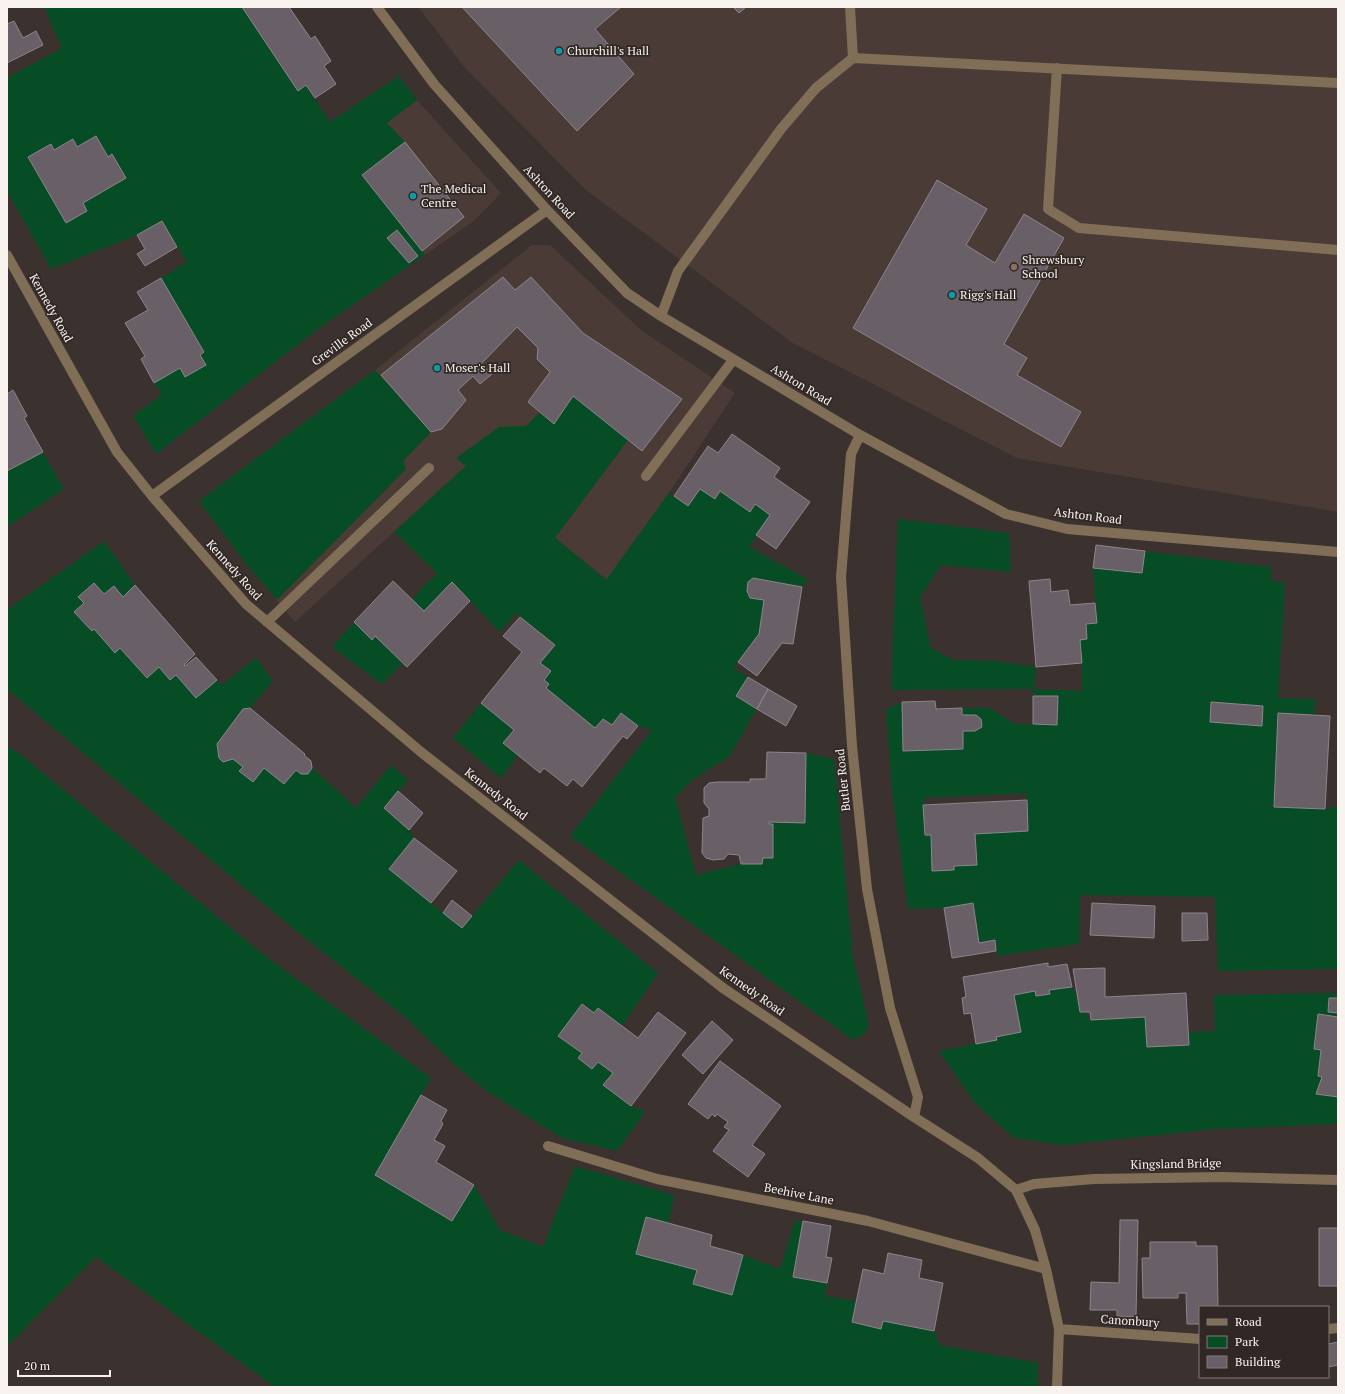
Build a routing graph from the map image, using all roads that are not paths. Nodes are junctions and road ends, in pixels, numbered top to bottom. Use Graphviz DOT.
graph roads {
  1 [pos="377,7"];
  2 [pos="850,7"];
  3 [pos="853,58"];
  4 [pos="1057,68"];
  5 [pos="1338,83"];
  6 [pos="547,210"];
  7 [pos="1338,250"];
  8 [pos="7,255"];
  9 [pos="661,316"];
  10 [pos="733,360"];
  11 [pos="860,435"];
  12 [pos="429,468"];
  13 [pos="646,476"];
  14 [pos="152,496"];
  15 [pos="1338,552"];
  16 [pos="267,622"];
  17 [pos="914,1117"];
  18 [pos="548,1146"];
  19 [pos="1338,1180"];
  20 [pos="1016,1190"];
  21 [pos="1046,1269"];
  22 [pos="1058,1328"];
  23 [pos="1199,1339"];
  24 [pos="1057,1387"];
  1 -- 6 [label="street, Ashton Road"];
  2 -- 3 [label="street"];
  3 -- 4 [label="street"];
  3 -- 9 [label="street"];
  4 -- 5 [label="street"];
  4 -- 7 [label="street"];
  6 -- 9 [label="street, Ashton Road"];
  6 -- 14 [label="street, Greville Road"];
  8 -- 14 [label="street, Kennedy Road"];
  9 -- 10 [label="street, Ashton Road"];
  10 -- 11 [label="street, Ashton Road"];
  10 -- 13 [label="street"];
  11 -- 15 [label="street, Ashton Road"];
  11 -- 17 [label="street, Butler Road"];
  12 -- 16 [label="street"];
  14 -- 16 [label="street, Kennedy Road"];
  16 -- 17 [label="street, Kennedy Road"];
  17 -- 20 [label="street, Kennedy Road"];
  18 -- 21 [label="street, Beehive Lane"];
  19 -- 20 [label="street, Kingsland Bridge"];
  20 -- 21 [label="street, Kennedy Road"];
  21 -- 22 [label="street, Kennedy Road"];
  22 -- 23 [label="street, Canonbury"];
  22 -- 24 [label="street, Kennedy Road"];
}
